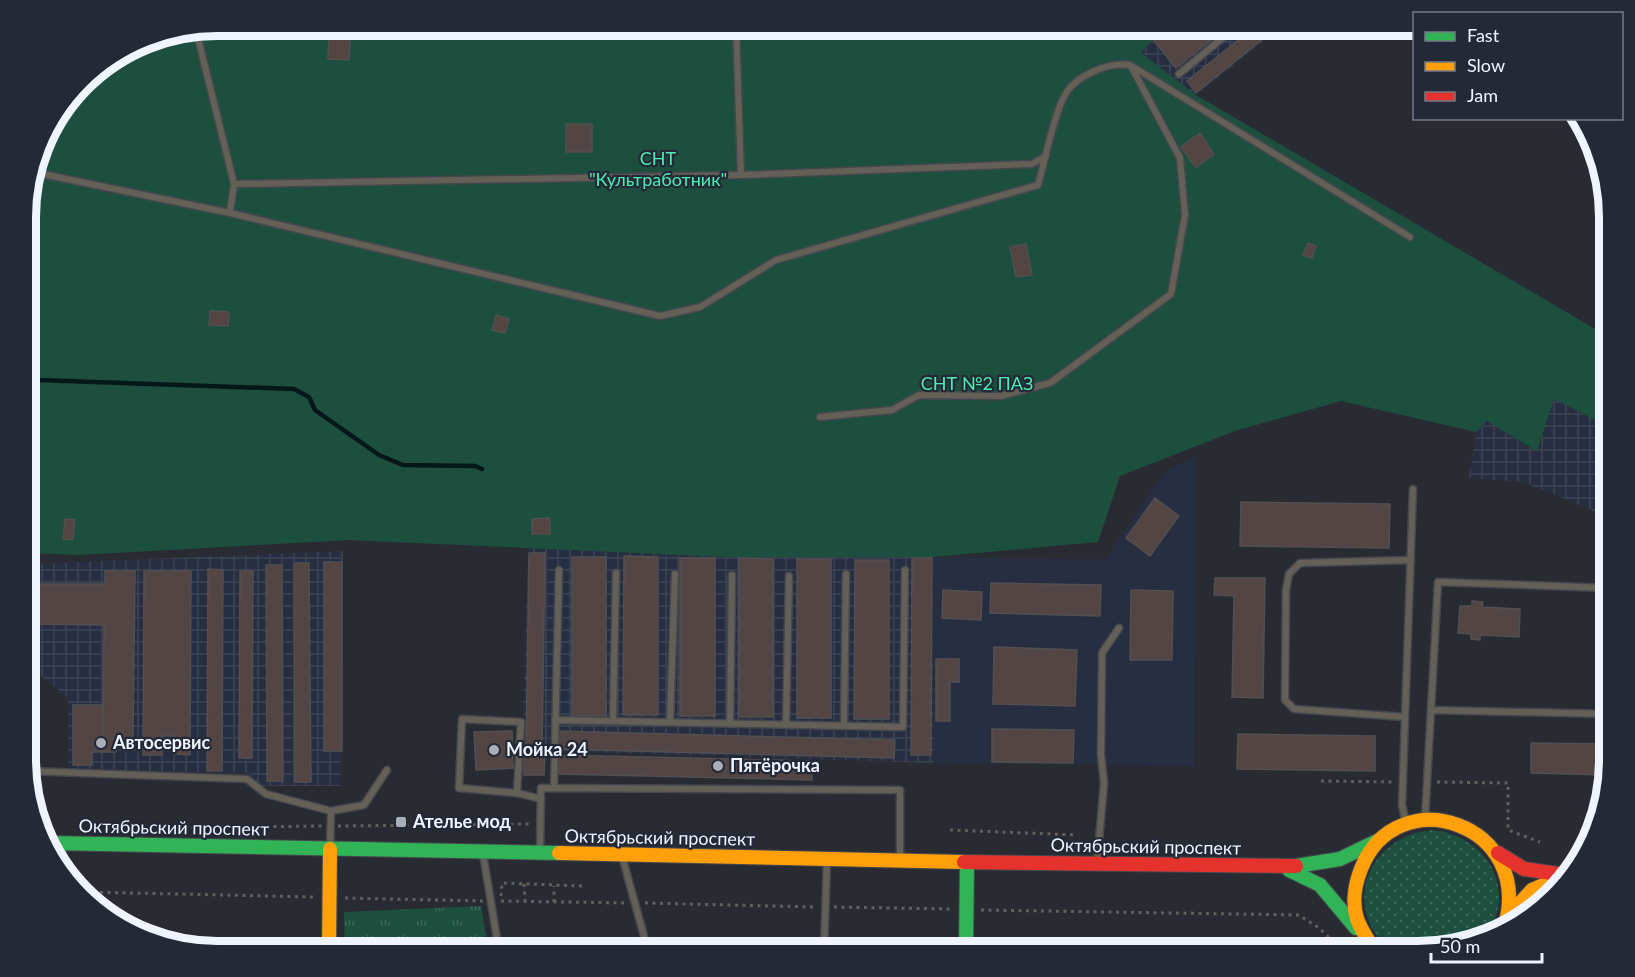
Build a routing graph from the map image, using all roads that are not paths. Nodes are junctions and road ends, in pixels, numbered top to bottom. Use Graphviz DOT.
graph roads {
  1 [pos="736,36"];
  2 [pos="1225,36"];
  3 [pos="198,37"];
  4 [pos="1130,65"];
  5 [pos="1179,74"];
  6 [pos="1046,156"];
  7 [pos="42,174"];
  8 [pos="741,175"];
  9 [pos="234,184"];
  10 [pos="230,213"];
  11 [pos="1410,237"];
  12 [pos="820,417"];
  13 [pos="1413,489"];
  14 [pos="1411,560"];
  15 [pos="560,570"];
  16 [pos="905,570"];
  17 [pos="616,573"];
  18 [pos="675,574"];
  19 [pos="846,574"];
  20 [pos="732,575"];
  21 [pos="789,576"];
  22 [pos="1599,588"];
  23 [pos="1119,628"];
  24 [pos="1431,710"];
  25 [pos="1599,714"];
  26 [pos="1406,717"];
  27 [pos="555,720"];
  28 [pos="613,721"];
  29 [pos="670,722"];
  30 [pos="730,723"];
  31 [pos="786,724"];
  32 [pos="844,726"];
  33 [pos="387,770"];
  34 [pos="37,771"];
  35 [pos="554,788"];
  36 [pos="517,793"];
  37 [pos="541,799"];
  38 [pos="331,811"];
  39 [pos="1425,820"];
  40 [pos="1406,824"];
  41 [pos="1377,841"];
  42 [pos="57,844"];
  43 [pos="1489,844"];
  44 [pos="330,849"];
  45 [pos="483,852"];
  46 [pos="540,853"];
  47 [pos="622,855"];
  48 [pos="827,859"];
  49 [pos="900,860"];
  50 [pos="967,862"];
  51 [pos="1097,864"];
  52 [pos="1270,868"];
  53 [pos="1558,875"];
  54 [pos="1553,880"];
  55 [pos="1510,915"];
  56 [pos="1506,918"];
  57 [pos="329,941"];
  58 [pos="497,941"];
  59 [pos="644,941"];
  60 [pos="824,941"];
  61 [pos="966,941"];
  62 [pos="1366,941"];
  63 [pos="1368,941"];
  1 -- 8 [label="lane"];
  2 -- 5 [label="lane"];
  3 -- 9 [label="lane"];
  4 -- 6 [label="lane"];
  4 -- 11 [label="lane"];
  4 -- 12 [label="lane"];
  6 -- 8 [label="lane"];
  6 -- 10 [label="lane"];
  7 -- 10 [label="lane"];
  8 -- 9 [label="lane"];
  9 -- 10 [label="lane"];
  13 -- 14 [label="lane"];
  14 -- 26 [label="lane"];
  14 -- 26 [label="lane"];
  15 -- 27 [label="lane"];
  16 -- 32 [label="lane"];
  17 -- 28 [label="lane"];
  18 -- 29 [label="lane"];
  19 -- 32 [label="lane"];
  20 -- 30 [label="lane"];
  21 -- 31 [label="lane"];
  22 -- 24 [label="lane"];
  23 -- 51 [label="lane"];
  24 -- 25 [label="lane"];
  24 -- 39 [label="lane"];
  26 -- 40 [label="lane"];
  27 -- 28 [label="lane"];
  27 -- 35 [label="lane"];
  28 -- 29 [label="lane"];
  29 -- 30 [label="lane"];
  30 -- 31 [label="lane"];
  31 -- 32 [label="lane"];
  33 -- 38 [label="lane"];
  34 -- 38 [label="lane"];
  35 -- 37 [label="lane"];
  35 -- 49 [label="lane"];
  36 -- 36 [label="lane"];
  36 -- 37 [label="lane"];
  37 -- 46 [label="lane"];
  38 -- 44 [label="lane"];
  39 -- 40 [label="main road, Октябрьский проспект"];
  39 -- 43 [label="main road, Октябрьский проспект"];
  40 -- 41 [label="main road, Октябрьский проспект"];
  41 -- 52 [label="main road, Октябрьский проспект"];
  41 -- 63 [label="main road"];
  42 -- 44 [label="main road, Октябрьский проспект"];
  43 -- 53 [label="main road"];
  43 -- 56 [label="main road"];
  44 -- 45 [label="main road, Октябрьский проспект"];
  44 -- 57 [label="main road"];
  45 -- 46 [label="main road, Октябрьский проспект"];
  45 -- 58 [label="lane"];
  46 -- 47 [label="main road, Октябрьский проспект"];
  47 -- 48 [label="main road, Октябрьский проспект"];
  47 -- 59 [label="lane"];
  48 -- 49 [label="main road, Октябрьский проспект"];
  48 -- 60 [label="lane"];
  49 -- 50 [label="main road, Октябрьский проспект"];
  50 -- 51 [label="main road, Октябрьский проспект"];
  50 -- 61 [label="main road"];
  51 -- 52 [label="main road, Октябрьский проспект"];
  52 -- 62 [label="main road, Октябрьский проспект"];
  54 -- 55 [label="main road"];
}
